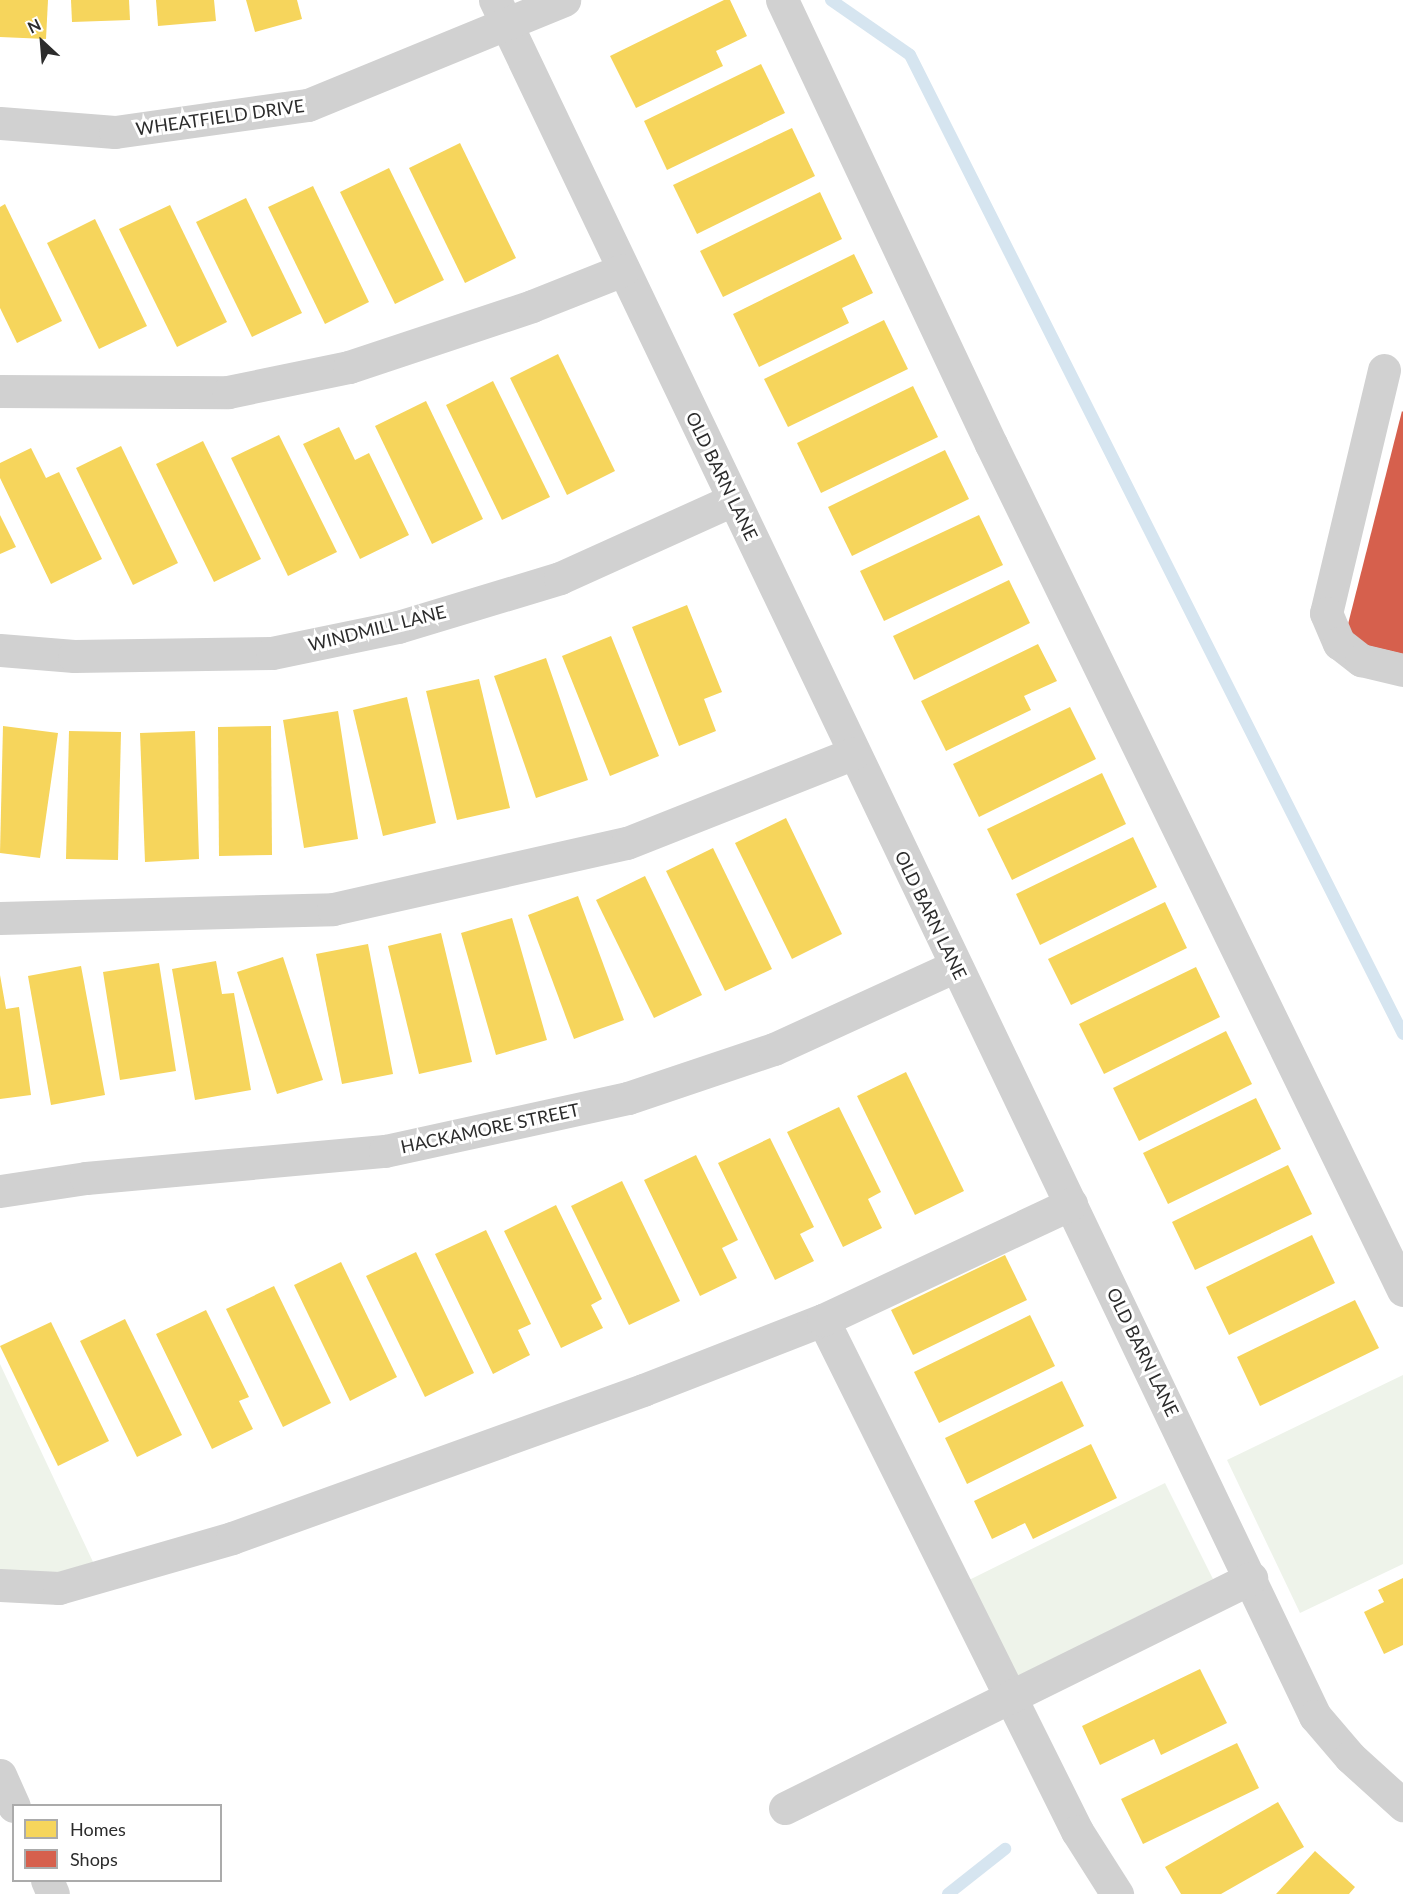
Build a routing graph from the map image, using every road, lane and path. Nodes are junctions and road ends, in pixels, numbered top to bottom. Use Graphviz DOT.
graph roads {
  1 [pos="564,0"];
  2 [pos="782,0"];
  3 [pos="501,13"];
  4 [pos="0,123"];
  5 [pos="623,270"];
  6 [pos="1384,370"];
  7 [pos="0,391"];
  8 [pos="733,500"];
  9 [pos="0,650"];
  10 [pos="1403,670"];
  11 [pos="854,753"];
  12 [pos="0,918"];
  13 [pos="955,966"];
  14 [pos="0,1191"];
  15 [pos="1071,1204"];
  16 [pos="1403,1290"];
  17 [pos="824,1320"];
  18 [pos="1251,1578"];
  19 [pos="0,1585"];
  20 [pos="1009,1695"];
  21 [pos="0,1775"];
  22 [pos="13,1804"];
  23 [pos="1403,1805"];
  24 [pos="785,1808"];
  25 [pos="1118,1894"];
  1 -- 3 [label="street, WHEATFIELD DRIVE"];
  2 -- 16 [label="street"];
  3 -- 4 [label="street, WHEATFIELD DRIVE"];
  3 -- 5 [label="street, OLD BARN LANE"];
  5 -- 7 [label="street"];
  5 -- 8 [label="street, OLD BARN LANE"];
  6 -- 10 [label="street"];
  8 -- 9 [label="street, WINDMILL LANE"];
  8 -- 11 [label="street, OLD BARN LANE"];
  11 -- 12 [label="street"];
  11 -- 13 [label="street, OLD BARN LANE"];
  13 -- 14 [label="street, HACKAMORE STREET"];
  13 -- 15 [label="street, OLD BARN LANE"];
  15 -- 17 [label="street"];
  15 -- 18 [label="street, OLD BARN LANE"];
  17 -- 19 [label="street"];
  17 -- 20 [label="street"];
  18 -- 20 [label="street"];
  18 -- 23 [label="street, OLD BARN LANE"];
  20 -- 24 [label="street"];
  20 -- 25 [label="street"];
  21 -- 22 [label="street"];
}
